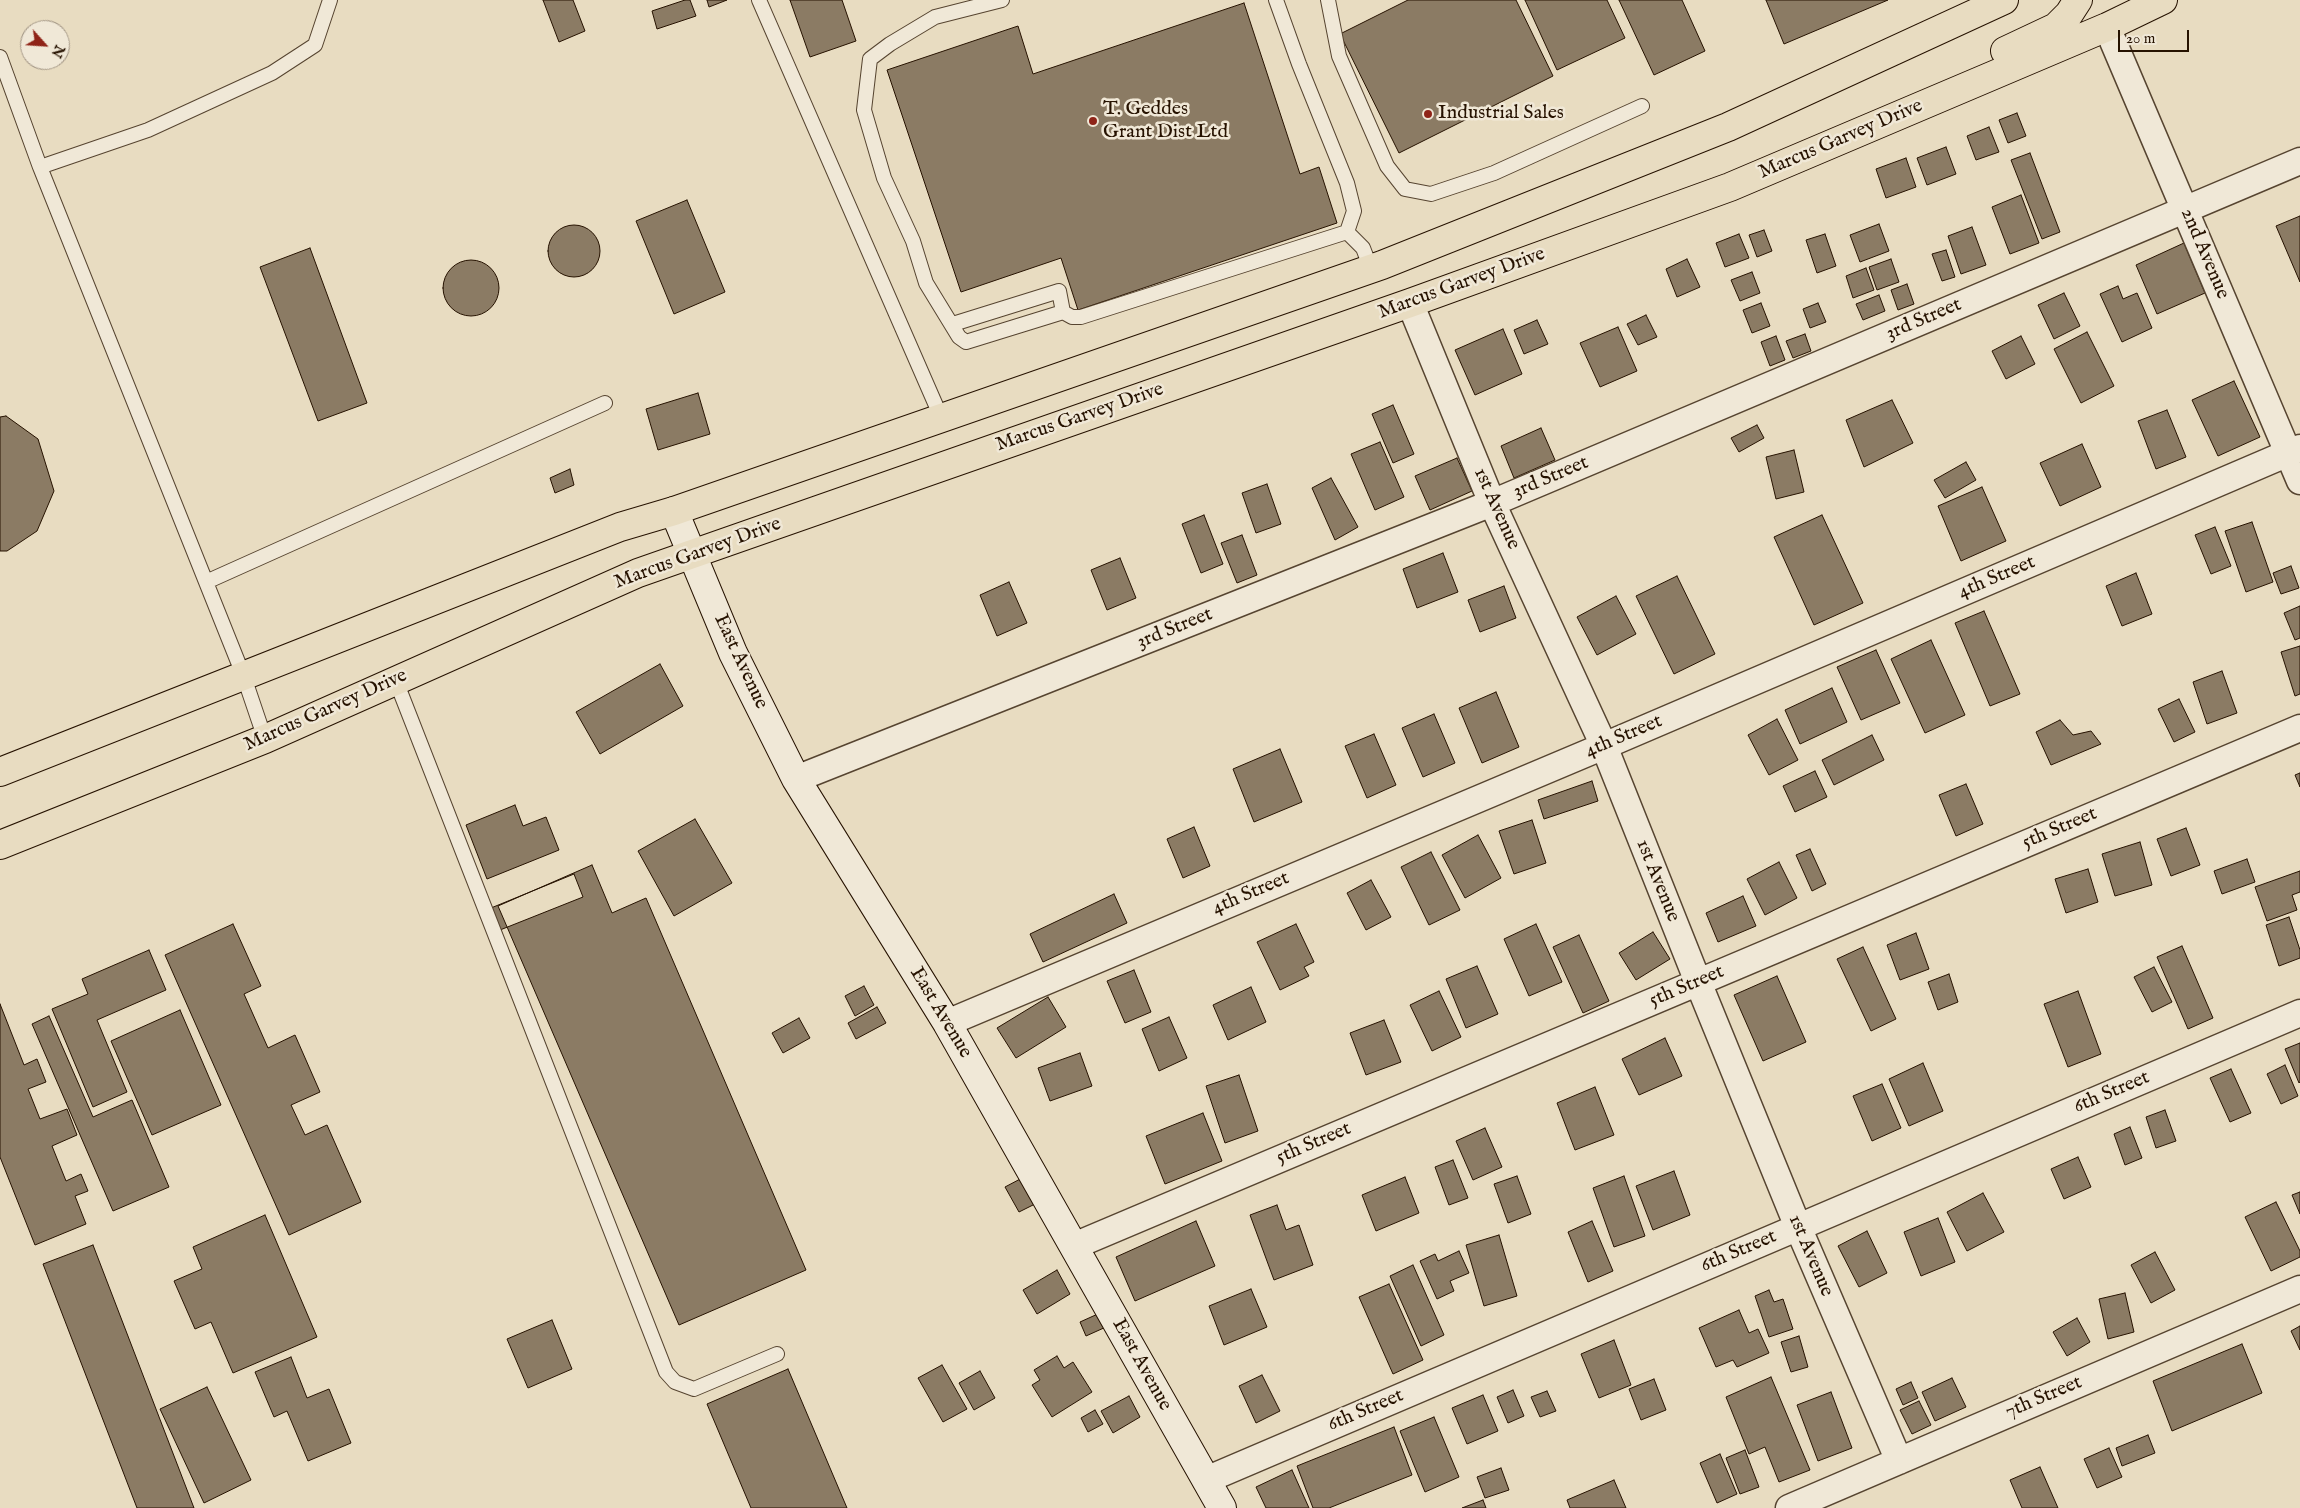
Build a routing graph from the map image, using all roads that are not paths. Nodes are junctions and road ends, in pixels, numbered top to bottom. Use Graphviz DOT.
graph roads {
  1 [pos="330,0"];
  2 [pos="759,0"];
  3 [pos="1002,0"];
  4 [pos="1276,0"];
  5 [pos="1328,0"];
  6 [pos="2004,0"];
  7 [pos="2078,0"];
  8 [pos="2163,0"];
  9 [pos="2107,27"];
  10 [pos="0,57"];
  11 [pos="1642,106"];
  12 [pos="2300,161"];
  13 [pos="40,167"];
  14 [pos="1704,196"];
  15 [pos="2185,210"];
  16 [pos="1347,232"];
  17 [pos="1371,269"];
  18 [pos="1410,303"];
  19 [pos="1063,312"];
  20 [pos="953,324"];
  21 [pos="605,403"];
  22 [pos="941,417"];
  23 [pos="2294,450"];
  24 [pos="2300,481"];
  25 [pos="1492,502"];
  26 [pos="674,511"];
  27 [pos="693,555"];
  28 [pos="206,582"];
  29 [pos="244,677"];
  30 [pos="396,681"];
  31 [pos="2300,728"];
  32 [pos="265,738"];
  33 [pos="1604,746"];
  34 [pos="0,772"];
  35 [pos="796,779"];
  36 [pos="0,845"];
  37 [pos="1698,982"];
  38 [pos="2300,1013"];
  39 [pos="947,1022"];
  40 [pos="1798,1227"];
  41 [pos="1074,1246"];
  42 [pos="2300,1289"];
  43 [pos="777,1354"];
  44 [pos="1899,1461"];
  45 [pos="1206,1480"];
  46 [pos="1222,1508"];
  47 [pos="1789,1508"];
  1 -- 13 [label="lane"];
  2 -- 22 [label="lane"];
  3 -- 20 [label="lane"];
  4 -- 16 [label="lane"];
  5 -- 11 [label="lane"];
  6 -- 17 [label="highway"];
  7 -- 14 [label="highway"];
  8 -- 9 [label="highway, Marcus Garvey Drive"];
  9 -- 14 [label="highway, Marcus Garvey Drive"];
  9 -- 15 [label="street, 2nd Avenue"];
  10 -- 13 [label="lane"];
  12 -- 15 [label="street, 3rd Street"];
  13 -- 28 [label="lane"];
  14 -- 18 [label="highway, Marcus Garvey Drive"];
  15 -- 23 [label="street, 2nd Avenue"];
  15 -- 25 [label="street, 3rd Street"];
  16 -- 17 [label="lane"];
  16 -- 19 [label="lane"];
  17 -- 22 [label="highway"];
  18 -- 25 [label="street, 1st Avenue"];
  18 -- 27 [label="highway, Marcus Garvey Drive"];
  19 -- 20 [label="lane"];
  19 -- 20 [label="lane"];
  21 -- 28 [label="lane"];
  22 -- 26 [label="highway"];
  23 -- 24 [label="street, 2nd Avenue"];
  23 -- 33 [label="street, 4th Street"];
  25 -- 33 [label="street, 1st Avenue"];
  25 -- 35 [label="street, 3rd Street"];
  26 -- 27 [label="main road, East Avenue"];
  26 -- 29 [label="highway"];
  27 -- 30 [label="highway, Marcus Garvey Drive"];
  27 -- 35 [label="main road, East Avenue"];
  28 -- 29 [label="lane"];
  29 -- 32 [label="lane"];
  29 -- 34 [label="highway"];
  30 -- 32 [label="highway, Marcus Garvey Drive"];
  30 -- 43 [label="lane"];
  31 -- 37 [label="street, 5th Street"];
  32 -- 36 [label="highway, Marcus Garvey Drive"];
  33 -- 37 [label="street, 1st Avenue"];
  33 -- 39 [label="street, 4th Street"];
  35 -- 39 [label="main road, East Avenue"];
  37 -- 40 [label="street, 1st Avenue"];
  37 -- 41 [label="street, 5th Street"];
  38 -- 40 [label="street, 6th Street"];
  39 -- 41 [label="main road, East Avenue"];
  40 -- 44 [label="street, 1st Avenue"];
  40 -- 45 [label="street, 6th Street"];
  41 -- 45 [label="main road, East Avenue"];
  42 -- 44 [label="street, 7th Street"];
  44 -- 47 [label="street, 7th Street"];
  45 -- 46 [label="main road, East Avenue"];
}
